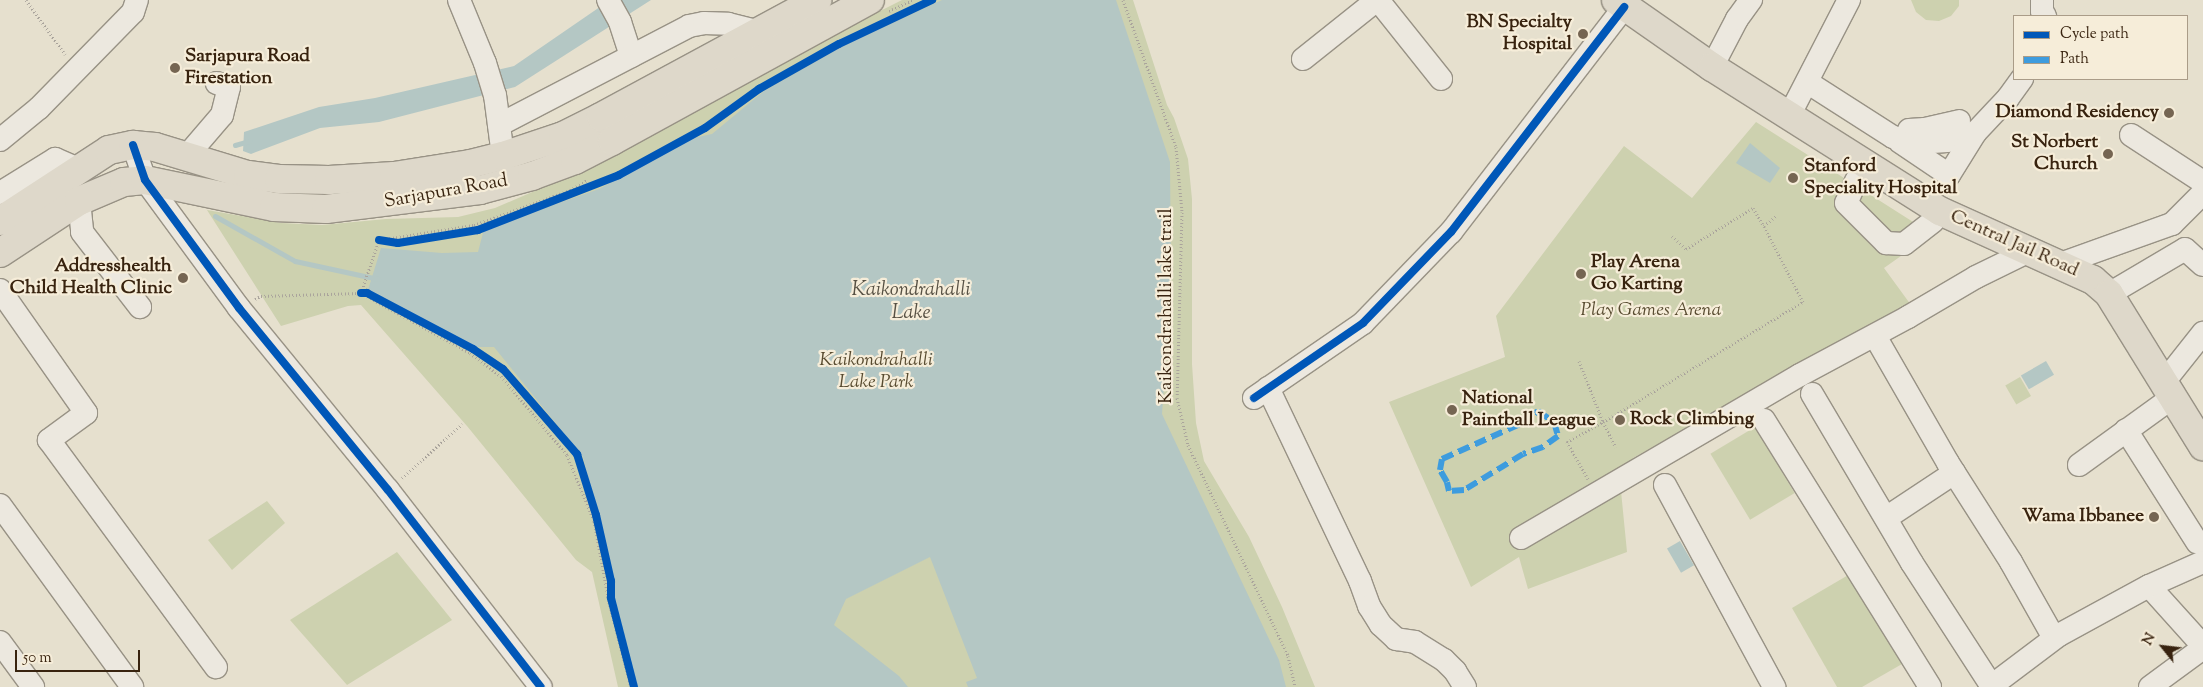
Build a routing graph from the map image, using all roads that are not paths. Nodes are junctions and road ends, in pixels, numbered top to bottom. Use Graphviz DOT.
graph roads {
  1 [pos="137,0"];
  2 [pos="459,0"];
  3 [pos="608,0"];
  4 [pos="870,0"];
  5 [pos="1378,0"];
  6 [pos="1751,0"];
  7 [pos="1849,0"];
  8 [pos="2042,0"];
  9 [pos="2056,0"];
  10 [pos="814,1"];
  11 [pos="1620,3"];
  12 [pos="2044,15"];
  13 [pos="2055,15"];
  14 [pos="759,32"];
  15 [pos="631,56"];
  16 [pos="1303,59"];
  17 [pos="1712,67"];
  18 [pos="65,72"];
  19 [pos="1441,79"];
  20 [pos="2021,80"];
  21 [pos="1807,82"];
  22 [pos="218,84"];
  23 [pos="1789,116"];
  24 [pos="499,125"];
  25 [pos="0,127"];
  26 [pos="1967,127"];
  27 [pos="1888,134"];
  28 [pos="2131,135"];
  29 [pos="0,140"];
  30 [pos="133,145"];
  31 [pos="502,156"];
  32 [pos="186,157"];
  33 [pos="1867,163"];
  34 [pos="84,165"];
  35 [pos="145,180"];
  36 [pos="2203,182"];
  37 [pos="105,189"];
  38 [pos="0,193"];
  39 [pos="2203,193"];
  40 [pos="79,201"];
  41 [pos="1940,211"];
  42 [pos="0,221"];
  43 [pos="2028,251"];
  44 [pos="0,253"];
  45 [pos="2060,264"];
  46 [pos="2203,264"];
  47 [pos="0,290"];
  48 [pos="2109,294"];
  49 [pos="140,307"];
  50 [pos="2203,333"];
  51 [pos="1875,336"];
  52 [pos="2168,390"];
  53 [pos="1812,394"];
  54 [pos="1764,420"];
  55 [pos="2126,430"];
  56 [pos="2203,446"];
  57 [pos="2079,465"];
  58 [pos="1954,473"];
  59 [pos="1665,485"];
  60 [pos="0,505"];
  61 [pos="1886,518"];
  62 [pos="1520,538"];
  63 [pos="2200,552"];
  64 [pos="2149,586"];
  65 [pos="2054,638"];
  66 [pos="0,642"];
  67 [pos="2203,647"];
  68 [pos="216,667"];
  69 [pos="1998,683"];
  70 [pos="33,687"];
  71 [pos="132,687"];
  72 [pos="541,687"];
  73 [pos="1465,687"];
  74 [pos="1774,687"];
  75 [pos="1930,687"];
  76 [pos="2150,687"];
  1 -- 18 [label="street"];
  2 -- 24 [label="street"];
  3 -- 15 [label="street"];
  4 -- 35 [label="main road, Sarjapura Road"];
  5 -- 16 [label="street"];
  5 -- 19 [label="street"];
  6 -- 17 [label="street"];
  7 -- 21 [label="street"];
  8 -- 12 [label="street"];
  9 -- 13 [label="street"];
  10 -- 14 [label="main road, Sarjapura Road"];
  11 -- 17 [label="main road, Central Jail Road"];
  11 -- 73 [label="street"];
  14 -- 15 [label="street"];
  14 -- 31 [label="main road, Sarjapura Road"];
  15 -- 24 [label="street"];
  17 -- 23 [label="main road, Central Jail Road"];
  18 -- 25 [label="street"];
  18 -- 29 [label="street"];
  20 -- 26 [label="street"];
  21 -- 23 [label="street"];
  21 -- 27 [label="street"];
  22 -- 32 [label="street"];
  23 -- 33 [label="main road, Central Jail Road"];
  24 -- 31 [label="street"];
  26 -- 27 [label="street"];
  26 -- 27 [label="street"];
  28 -- 36 [label="street"];
  30 -- 32 [label="main road, Sarjapura Road"];
  30 -- 34 [label="main road, Sarjapura Road"];
  30 -- 35 [label="street"];
  31 -- 32 [label="main road, Sarjapura Road"];
  33 -- 41 [label="main road, Central Jail Road"];
  33 -- 41 [label="street"];
  34 -- 37 [label="main road"];
  34 -- 38 [label="street"];
  34 -- 42 [label="main road, Sarjapura Road"];
  35 -- 37 [label="main road, Sarjapura Road"];
  35 -- 72 [label="street"];
  37 -- 40 [label="main road, Sarjapura Road"];
  39 -- 45 [label="street"];
  40 -- 44 [label="main road, Sarjapura Road"];
  40 -- 49 [label="street"];
  41 -- 43 [label="main road, Central Jail Road"];
  43 -- 45 [label="main road, Central Jail Road"];
  43 -- 51 [label="street"];
  45 -- 48 [label="main road, Central Jail Road"];
  46 -- 48 [label="street"];
  47 -- 68 [label="street"];
  48 -- 52 [label="main road, Central Jail Road"];
  50 -- 52 [label="street"];
  51 -- 58 [label="street"];
  51 -- 62 [label="street"];
  52 -- 55 [label="street"];
  52 -- 56 [label="main road, Central Jail Road"];
  53 -- 61 [label="street"];
  54 -- 75 [label="street"];
  55 -- 57 [label="street"];
  55 -- 63 [label="street"];
  58 -- 61 [label="street"];
  58 -- 65 [label="street"];
  59 -- 74 [label="street"];
  60 -- 71 [label="street"];
  61 -- 69 [label="street"];
  63 -- 64 [label="street"];
  64 -- 65 [label="street"];
  64 -- 67 [label="street"];
  65 -- 69 [label="street"];
  66 -- 70 [label="street"];
  67 -- 76 [label="street"];
}
